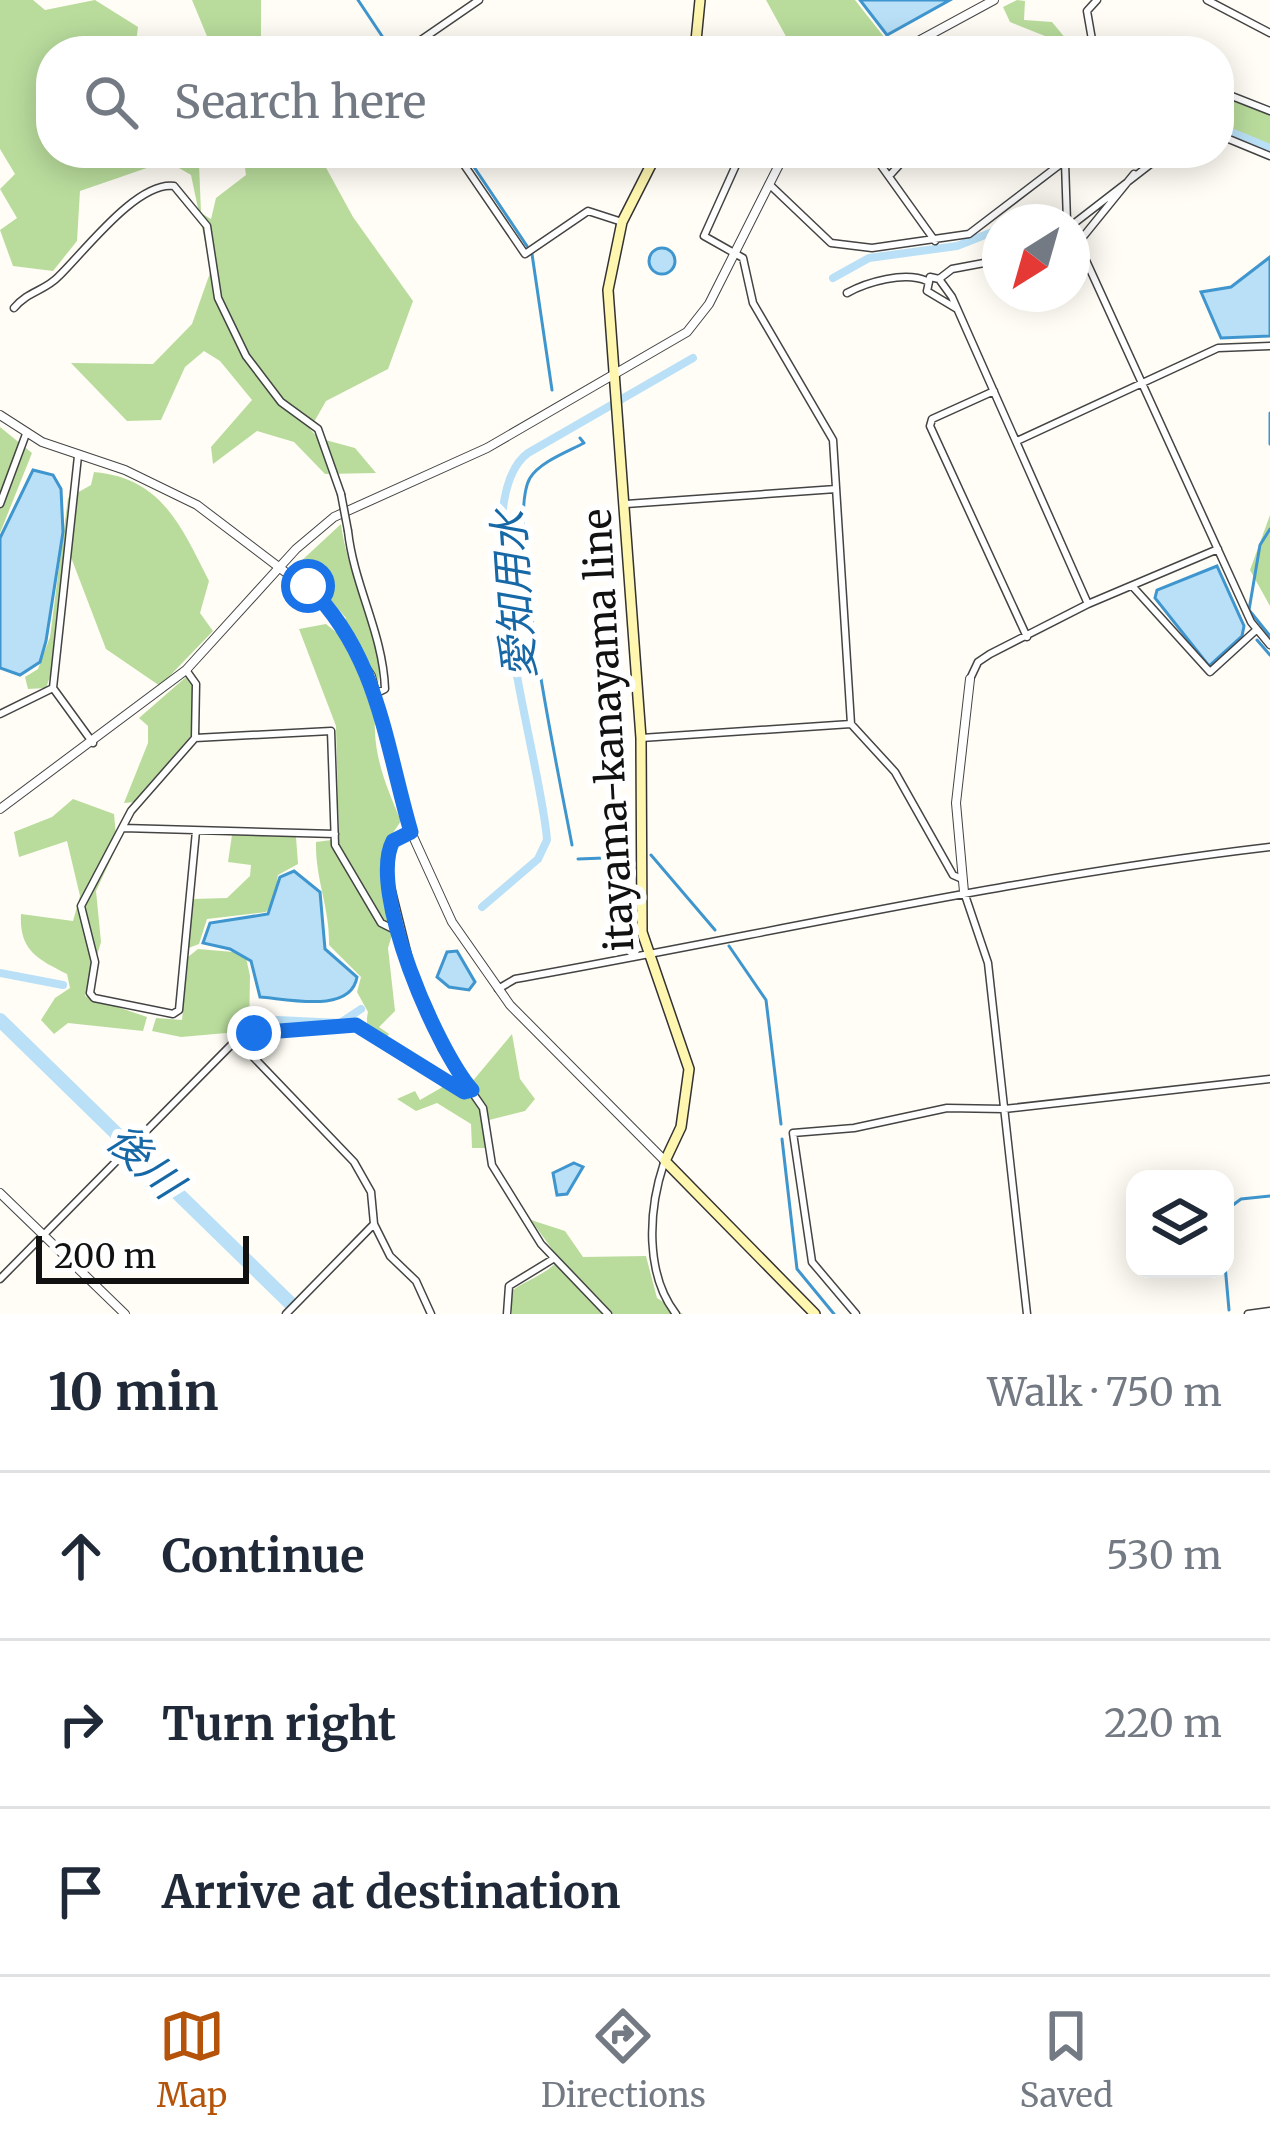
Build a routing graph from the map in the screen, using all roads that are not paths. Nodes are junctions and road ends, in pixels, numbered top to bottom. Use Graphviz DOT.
graph roads {
  1 [pos="479,0"];
  2 [pos="700,0"];
  3 [pos="994,0"];
  4 [pos="1096,0"];
  5 [pos="1207,0"];
  6 [pos="1270,33"];
  7 [pos="427,36"];
  8 [pos="696,36"];
  9 [pos="928,36"];
  10 [pos="1092,36"];
  11 [pos="1234,97"];
  12 [pos="1270,111"];
  13 [pos="1234,141"];
  14 [pos="1270,157"];
  15 [pos="466,168"];
  16 [pos="649,168"];
  17 [pos="734,168"];
  18 [pos="777,168"];
  19 [pos="885,168"];
  20 [pos="896,168"];
  21 [pos="1057,168"];
  22 [pos="1065,168"];
  23 [pos="1143,168"];
  24 [pos="890,174"];
  25 [pos="1134,174"];
  26 [pos="769,184"];
  27 [pos="1068,204"];
  28 [pos="1090,208"];
  29 [pos="622,222"];
  30 [pos="935,241"];
  31 [pos="734,253"];
  32 [pos="982,263"];
  33 [pos="939,279"];
  34 [pos="927,280"];
  35 [pos="847,293"];
  36 [pos="14,308"];
  37 [pos="957,309"];
  38 [pos="1270,346"];
  39 [pos="616,374"];
  40 [pos="1142,383"];
  41 [pos="994,391"];
  42 [pos="0,416"];
  43 [pos="26,434"];
  44 [pos="1017,441"];
  45 [pos="78,456"];
  46 [pos="836,489"];
  47 [pos="0,504"];
  48 [pos="626,504"];
  49 [pos="1219,549"];
  50 [pos="284,566"];
  51 [pos="1134,587"];
  52 [pos="1088,604"];
  53 [pos="1255,631"];
  54 [pos="1027,637"];
  55 [pos="1270,645"];
  56 [pos="186,670"];
  57 [pos="970,679"];
  58 [pos="53,688"];
  59 [pos="377,693"];
  60 [pos="0,714"];
  61 [pos="851,724"];
  62 [pos="195,738"];
  63 [pos="641,738"];
  64 [pos="93,743"];
  65 [pos="0,809"];
  66 [pos="123,828"];
  67 [pos="196,831"];
  68 [pos="411,832"];
  69 [pos="336,834"];
  70 [pos="1270,847"];
  71 [pos="962,879"];
  72 [pos="964,892"];
  73 [pos="401,933"];
  74 [pos="646,957"];
  75 [pos="498,989"];
  76 [pos="236,1040"];
  77 [pos="1270,1079"];
  78 [pos="472,1090"];
  79 [pos="1004,1109"];
  80 [pos="665,1161"];
  81 [pos="0,1193"];
  82 [pos="374,1224"];
  83 [pos="44,1234"];
  84 [pos="553,1259"];
  85 [pos="0,1279"];
  86 [pos="119,1312"];
  87 [pos="1270,1312"];
  88 [pos="286,1314"];
  89 [pos="430,1314"];
  90 [pos="507,1314"];
  91 [pos="608,1314"];
  92 [pos="676,1314"];
  93 [pos="815,1314"];
  94 [pos="856,1314"];
  95 [pos="1027,1314"];
  96 [pos="1247,1314"];
  1 -- 7 [label="street"];
  2 -- 8 [label="main road"];
  3 -- 9 [label="street"];
  4 -- 10 [label="street"];
  5 -- 6 [label="street"];
  11 -- 12 [label="street"];
  13 -- 14 [label="street"];
  15 -- 29 [label="street"];
  16 -- 29 [label="main road, itayama-kanayama line"];
  17 -- 31 [label="street"];
  18 -- 26 [label="street"];
  19 -- 24 [label="street"];
  20 -- 24 [label="street"];
  21 -- 30 [label="street"];
  22 -- 27 [label="street"];
  23 -- 25 [label="street"];
  24 -- 30 [label="street"];
  25 -- 28 [label="street"];
  25 -- 40 [label="street"];
  26 -- 30 [label="street"];
  26 -- 31 [label="street"];
  29 -- 39 [label="main road, itayama-kanayama line"];
  31 -- 39 [label="street"];
  31 -- 46 [label="street"];
  32 -- 33 [label="street"];
  33 -- 34 [label="street"];
  33 -- 37 [label="street"];
  34 -- 35 [label="street"];
  34 -- 37 [label="street"];
  36 -- 59 [label="street, bridge"];
  37 -- 41 [label="street"];
  38 -- 40 [label="street"];
  39 -- 48 [label="main road, itayama-kanayama line"];
  39 -- 50 [label="street"];
  40 -- 44 [label="street"];
  40 -- 49 [label="street"];
  41 -- 44 [label="street"];
  41 -- 54 [label="street"];
  42 -- 43 [label="street"];
  43 -- 45 [label="street"];
  43 -- 47 [label="street"];
  44 -- 52 [label="street"];
  45 -- 50 [label="street"];
  45 -- 58 [label="street"];
  46 -- 48 [label="street"];
  46 -- 61 [label="street"];
  48 -- 63 [label="main road, itayama-kanayama line"];
  49 -- 51 [label="street"];
  49 -- 53 [label="street"];
  50 -- 56 [label="street"];
  50 -- 59 [label="street"];
  51 -- 52 [label="street"];
  51 -- 53 [label="street"];
  52 -- 54 [label="street"];
  53 -- 55 [label="street"];
  54 -- 57 [label="street"];
  56 -- 62 [label="street"];
  56 -- 64 [label="street"];
  57 -- 71 [label="street"];
  58 -- 60 [label="street"];
  58 -- 64 [label="street"];
  59 -- 68 [label="street"];
  61 -- 63 [label="street"];
  61 -- 71 [label="street"];
  62 -- 66 [label="street"];
  62 -- 69 [label="street"];
  63 -- 74 [label="main road, itayama-kanayama line"];
  64 -- 65 [label="street"];
  66 -- 67 [label="street"];
  66 -- 67 [label="street"];
  67 -- 69 [label="street"];
  68 -- 73 [label="street"];
  68 -- 75 [label="street"];
  69 -- 73 [label="street"];
  70 -- 72 [label="street"];
  71 -- 72 [label="street"];
  72 -- 74 [label="street"];
  72 -- 79 [label="street"];
  73 -- 78 [label="street"];
  74 -- 75 [label="street"];
  74 -- 80 [label="main road, itayama-kanayama line"];
  75 -- 80 [label="street"];
  76 -- 78 [label="street"];
  76 -- 82 [label="street"];
  76 -- 83 [label="street"];
  77 -- 79 [label="street"];
  78 -- 84 [label="street"];
  79 -- 94 [label="street"];
  79 -- 95 [label="street"];
  80 -- 92 [label="street"];
  80 -- 93 [label="main road"];
  81 -- 83 [label="street"];
  82 -- 88 [label="street"];
  82 -- 89 [label="street"];
  83 -- 85 [label="street"];
  83 -- 86 [label="street"];
  84 -- 90 [label="street"];
  84 -- 91 [label="street"];
  87 -- 96 [label="street"];
}
